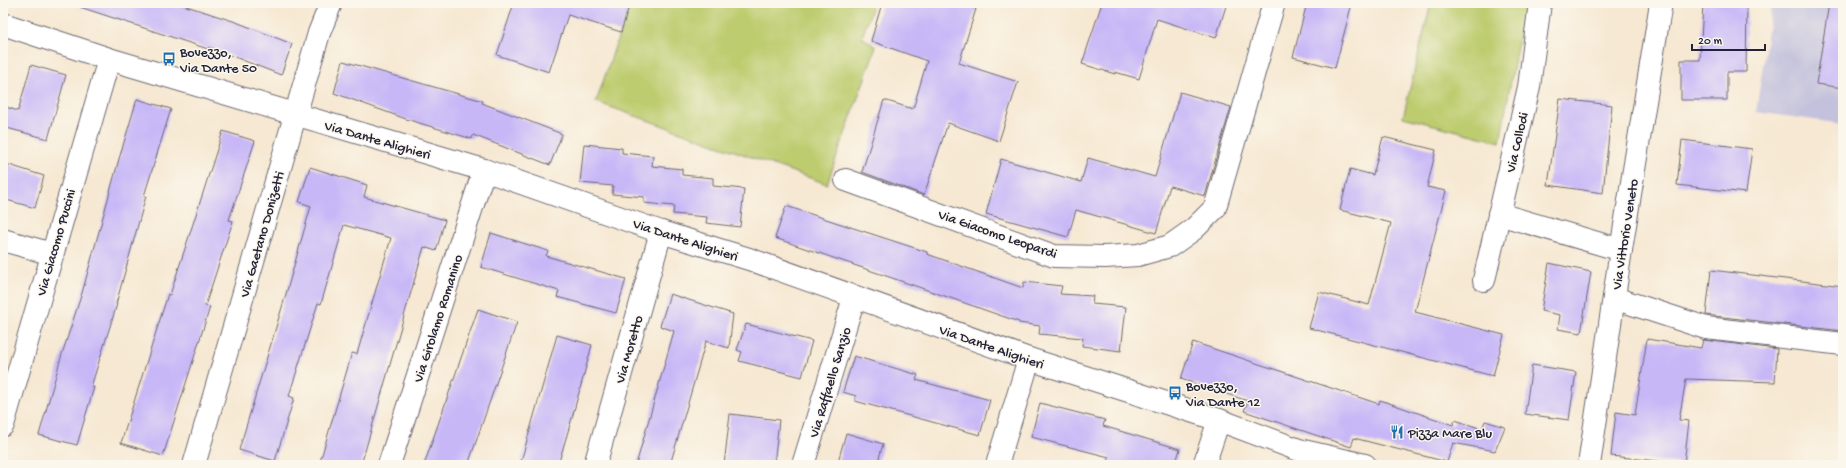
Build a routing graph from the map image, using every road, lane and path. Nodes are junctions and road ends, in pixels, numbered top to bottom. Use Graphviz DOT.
graph roads {
  1 [pos="331,3"];
  2 [pos="1274,3"];
  3 [pos="1540,3"];
  4 [pos="1661,3"];
  5 [pos="3,24"];
  6 [pos="109,59"];
  7 [pos="296,115"];
  8 [pos="484,170"];
  9 [pos="846,180"];
  10 [pos="1499,214"];
  11 [pos="661,232"];
  12 [pos="3,240"];
  13 [pos="1621,250"];
  14 [pos="52,254"];
  15 [pos="1484,280"];
  16 [pos="854,298"];
  17 [pos="1614,298"];
  18 [pos="1843,344"];
  19 [pos="1029,359"];
  20 [pos="1219,420"];
  21 [pos="3,426"];
  22 [pos="194,465"];
  23 [pos="389,465"];
  24 [pos="595,465"];
  25 [pos="803,465"];
  26 [pos="997,465"];
  27 [pos="1204,465"];
  28 [pos="1364,465"];
  29 [pos="1589,465"];
  1 -- 7 [label="street, Via Gaetano Donizetti"];
  2 -- 9 [label="street, Via Giacomo Leopardi"];
  3 -- 10 [label="street, Via Collodi"];
  4 -- 13 [label="street, Via Vittorio Veneto"];
  5 -- 6 [label="street, Via Dante Alighieri"];
  6 -- 7 [label="street, Via Dante Alighieri"];
  6 -- 14 [label="street, Via Giacomo Puccini"];
  7 -- 8 [label="street, Via Dante Alighieri"];
  7 -- 22 [label="street, Via Gaetano Donizetti"];
  8 -- 11 [label="street, Via Dante Alighieri"];
  8 -- 23 [label="street, Via Girolamo Romanino"];
  10 -- 13 [label="street"];
  10 -- 15 [label="street, Via Collodi"];
  11 -- 16 [label="street, Via Dante Alighieri"];
  11 -- 24 [label="street, Via Moretto"];
  12 -- 14 [label="street"];
  13 -- 17 [label="street, Via Vittorio Veneto"];
  14 -- 21 [label="street, Via Giacomo Puccini"];
  16 -- 19 [label="street, Via Dante Alighieri"];
  16 -- 25 [label="street, Via Raffaello Sanzio"];
  17 -- 18 [label="street"];
  17 -- 29 [label="street, Via Vittorio Veneto"];
  19 -- 20 [label="street, Via Dante Alighieri"];
  19 -- 26 [label="street"];
  20 -- 27 [label="street"];
  20 -- 28 [label="street, Via Dante Alighieri"];
}
